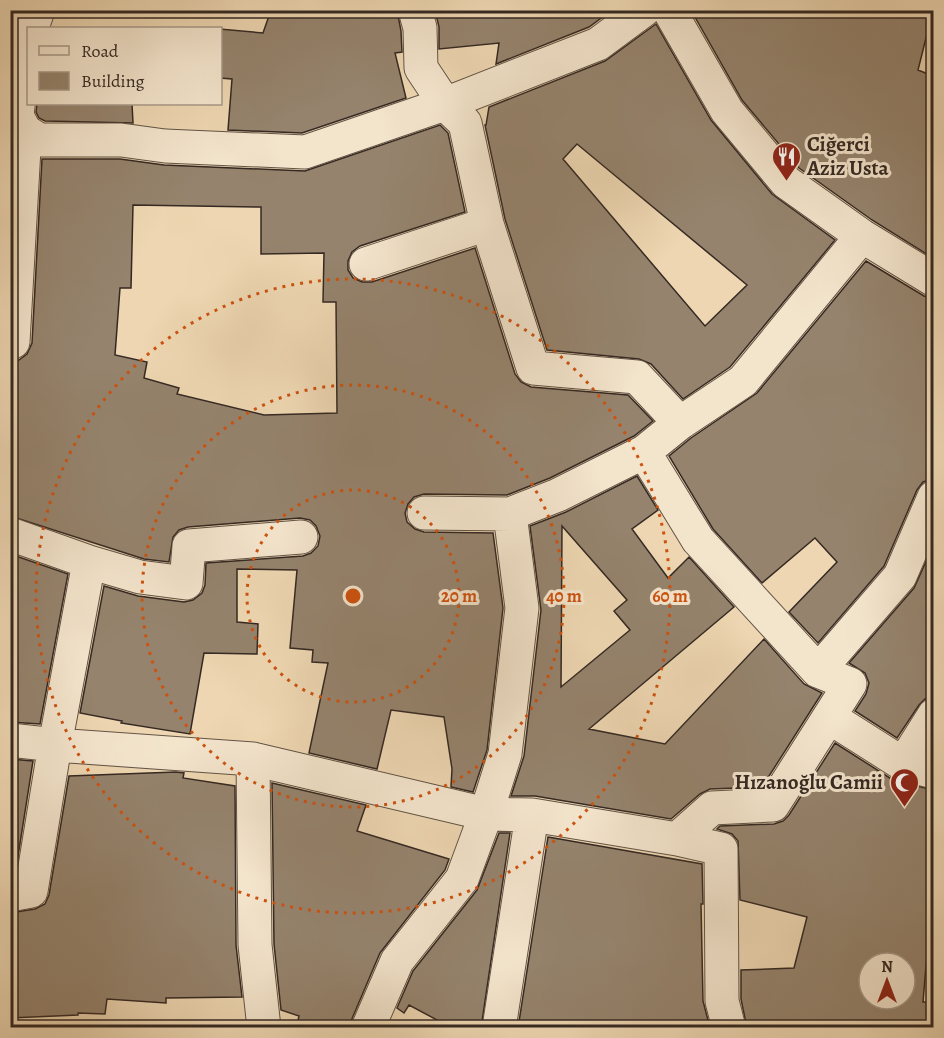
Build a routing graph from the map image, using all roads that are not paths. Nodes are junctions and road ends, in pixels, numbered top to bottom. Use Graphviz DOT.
graph roads {
  1 [pos="38,10"];
  2 [pos="415,10"];
  3 [pos="644,10"];
  4 [pos="669,10"];
  5 [pos="32,27"];
  6 [pos="27,44"];
  7 [pos="445,104"];
  8 [pos="18,128"];
  9 [pos="487,224"];
  10 [pos="862,236"];
  11 [pos="366,264"];
  12 [pos="933,280"];
  13 [pos="10,343"];
  14 [pos="680,423"];
  15 [pos="644,452"];
  16 [pos="933,497"];
  17 [pos="424,513"];
  18 [pos="510,514"];
  19 [pos="10,534"];
  20 [pos="302,537"];
  21 [pos="89,562"];
  22 [pos="818,671"];
  23 [pos="933,715"];
  24 [pos="829,717"];
  25 [pos="10,740"];
  26 [pos="55,745"];
  27 [pos="253,759"];
  28 [pos="918,768"];
  29 [pos="486,814"];
  30 [pos="532,815"];
  31 [pos="677,839"];
  32 [pos="10,895"];
  33 [pos="264,1028"];
  34 [pos="368,1028"];
  35 [pos="499,1028"];
  36 [pos="729,1028"];
  1 -- 5 [label="street"];
  2 -- 7 [label="street"];
  3 -- 7 [label="street"];
  4 -- 10 [label="street"];
  6 -- 8 [label="street"];
  7 -- 8 [label="street"];
  7 -- 9 [label="street"];
  8 -- 13 [label="street"];
  9 -- 11 [label="street"];
  9 -- 14 [label="street"];
  10 -- 12 [label="street"];
  10 -- 14 [label="street"];
  14 -- 15 [label="street"];
  15 -- 18 [label="street"];
  15 -- 22 [label="street"];
  16 -- 22 [label="street"];
  17 -- 18 [label="street"];
  18 -- 29 [label="street"];
  19 -- 21 [label="street"];
  20 -- 21 [label="street"];
  21 -- 26 [label="street"];
  22 -- 24 [label="street"];
  23 -- 28 [label="street"];
  24 -- 28 [label="street"];
  24 -- 31 [label="street"];
  25 -- 26 [label="street"];
  26 -- 27 [label="street"];
  26 -- 32 [label="street"];
  27 -- 29 [label="street"];
  27 -- 33 [label="street"];
  29 -- 30 [label="street"];
  29 -- 34 [label="street"];
  30 -- 31 [label="street"];
  30 -- 35 [label="street"];
  31 -- 36 [label="street"];
}
